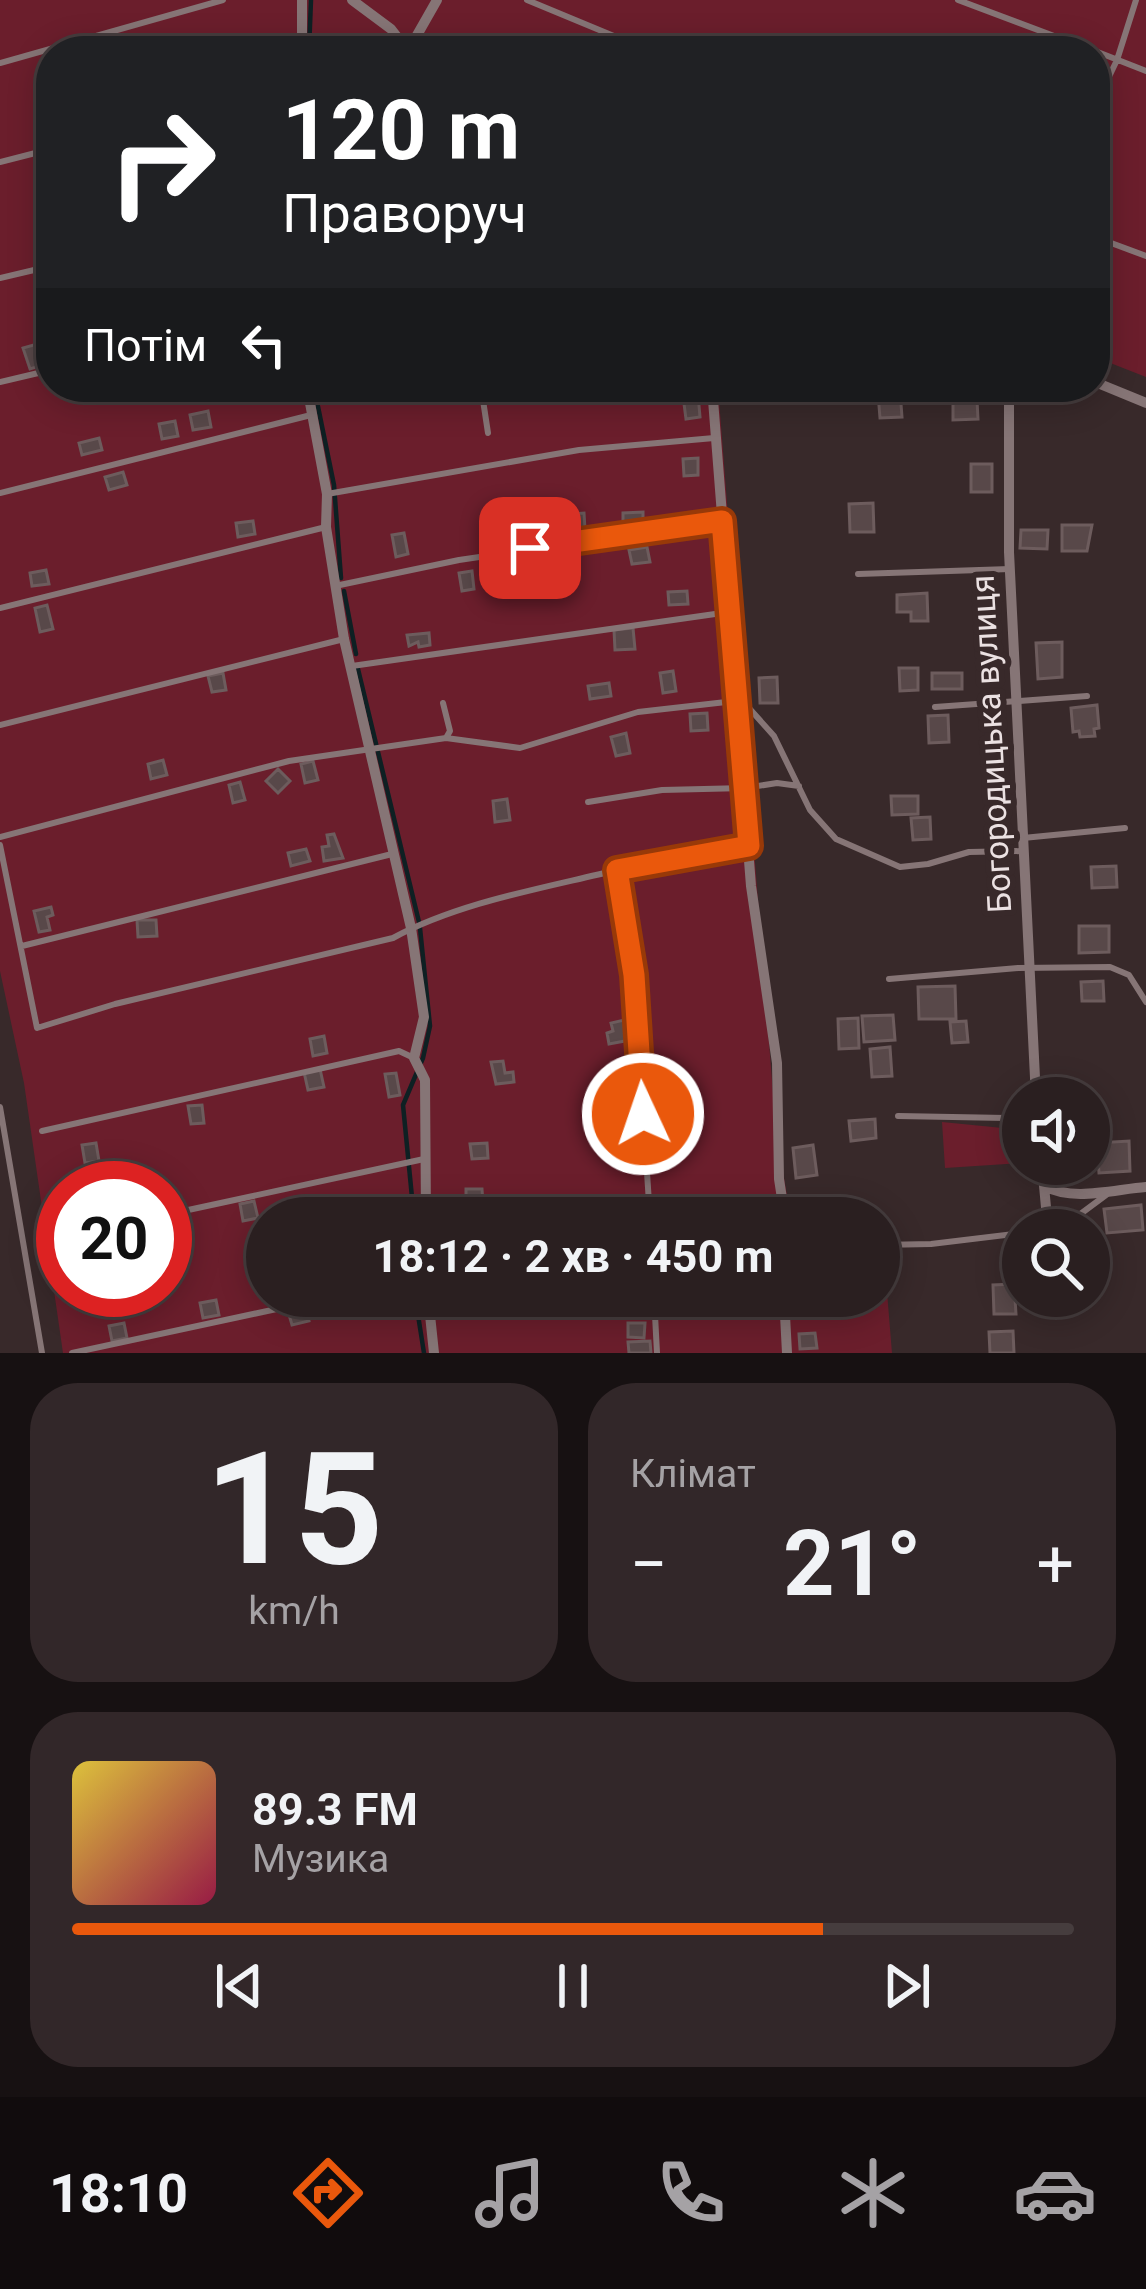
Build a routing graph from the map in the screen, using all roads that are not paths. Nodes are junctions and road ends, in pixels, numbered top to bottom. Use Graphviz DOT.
graph roads {
  1 [pos="223,0"];
  2 [pos="302,0"];
  3 [pos="352,0"];
  4 [pos="437,0"];
  5 [pos="527,0"];
  6 [pos="958,0"];
  7 [pos="1136,0"];
  8 [pos="96,36"];
  9 [pos="302,36"];
  10 [pos="397,36"];
  11 [pos="417,36"];
  12 [pos="614,36"];
  13 [pos="1055,36"];
  14 [pos="36,53"];
  15 [pos="1110,56"];
  16 [pos="1117,59"];
  17 [pos="0,63"];
  18 [pos="1146,70"];
  19 [pos="1110,74"];
  20 [pos="36,153"];
  21 [pos="0,162"];
  22 [pos="1110,243"];
  23 [pos="1146,256"];
  24 [pos="36,270"];
  25 [pos="0,278"];
  26 [pos="36,374"];
  27 [pos="0,382"];
  28 [pos="1110,388"];
  29 [pos="309,402"];
  30 [pos="484,402"];
  31 [pos="713,402"];
  32 [pos="1010,402"];
  33 [pos="1146,403"];
  34 [pos="311,415"];
  35 [pos="488,433"];
  36 [pos="715,438"];
  37 [pos="0,493"];
  38 [pos="332,493"];
  39 [pos="722,521"];
  40 [pos="326,527"];
  41 [pos="1010,569"];
  42 [pos="857,574"];
  43 [pos="335,586"];
  44 [pos="0,608"];
  45 [pos="729,612"];
  46 [pos="344,639"];
  47 [pos="350,666"];
  48 [pos="1087,696"];
  49 [pos="735,697"];
  50 [pos="1017,702"];
  51 [pos="443,703"];
  52 [pos="935,707"];
  53 [pos="0,724"];
  54 [pos="446,738"];
  55 [pos="371,750"];
  56 [pos="799,786"];
  57 [pos="745,788"];
  58 [pos="588,802"];
  59 [pos="1125,828"];
  60 [pos="0,841"];
  61 [pos="1023,844"];
  62 [pos="749,846"];
  63 [pos="395,853"];
  64 [pos="617,870"];
  65 [pos="411,928"];
  66 [pos="22,946"];
  67 [pos="1029,970"];
  68 [pos="889,979"];
  69 [pos="1146,1001"];
  70 [pos="417,1063"];
  71 [pos="1035,1077"];
  72 [pos="0,1107"];
  73 [pos="898,1116"];
  74 [pos="1002,1118"];
  75 [pos="42,1131"];
  76 [pos="419,1160"];
  77 [pos="1046,1186"];
  78 [pos="1146,1187"];
  79 [pos="1114,1190"];
  80 [pos="423,1197"];
  81 [pos="649,1197"];
  82 [pos="782,1197"];
  83 [pos="192,1209"];
  84 [pos="1046,1209"];
  85 [pos="1088,1209"];
  86 [pos="1002,1236"];
  87 [pos="900,1245"];
  88 [pos="246,1316"];
  89 [pos="430,1317"];
  90 [pos="655,1317"];
  91 [pos="785,1317"];
  92 [pos="42,1353"];
  93 [pos="72,1353"];
  94 [pos="434,1353"];
  95 [pos="657,1353"];
  96 [pos="787,1353"];
  1 -- 8 [label="lane"];
  2 -- 9 [label="street"];
  3 -- 10 [label="street"];
  4 -- 11 [label="street"];
  5 -- 12 [label="lane"];
  6 -- 13 [label="lane"];
  7 -- 16 [label="lane"];
  14 -- 17 [label="lane"];
  15 -- 16 [label="lane"];
  16 -- 18 [label="lane"];
  16 -- 19 [label="lane"];
  20 -- 21 [label="lane"];
  22 -- 23 [label="lane"];
  24 -- 25 [label="lane"];
  26 -- 27 [label="lane"];
  28 -- 33 [label="street"];
  29 -- 34 [label="street"];
  30 -- 35 [label="lane"];
  31 -- 36 [label="street"];
  32 -- 41 [label="street, Богородицька вулиця"];
  34 -- 37 [label="lane"];
  34 -- 38 [label="street"];
  36 -- 38 [label="lane"];
  36 -- 39 [label="street"];
  38 -- 40 [label="street"];
  39 -- 43 [label="lane"];
  39 -- 45 [label="street"];
  40 -- 43 [label="street"];
  40 -- 44 [label="lane"];
  41 -- 42 [label="lane"];
  41 -- 50 [label="street, Богородицька вулиця"];
  43 -- 46 [label="street"];
  45 -- 47 [label="lane"];
  45 -- 49 [label="street"];
  46 -- 47 [label="street"];
  46 -- 53 [label="lane"];
  47 -- 55 [label="street"];
  48 -- 50 [label="lane"];
  49 -- 54 [label="lane"];
  49 -- 56 [label="lane"];
  49 -- 57 [label="street"];
  50 -- 52 [label="lane"];
  50 -- 61 [label="street, Богородицька вулиця"];
  51 -- 54 [label="lane"];
  54 -- 55 [label="lane"];
  55 -- 60 [label="lane"];
  55 -- 63 [label="street"];
  56 -- 57 [label="lane"];
  56 -- 61 [label="lane"];
  57 -- 58 [label="lane"];
  57 -- 62 [label="street"];
  59 -- 61 [label="lane"];
  60 -- 66 [label="lane"];
  61 -- 67 [label="street, Богородицька вулиця"];
  62 -- 64 [label="lane"];
  62 -- 82 [label="street"];
  63 -- 65 [label="street"];
  63 -- 66 [label="lane"];
  64 -- 65 [label="lane"];
  64 -- 81 [label="lane"];
  65 -- 66 [label="lane"];
  65 -- 70 [label="street"];
  67 -- 68 [label="lane"];
  67 -- 69 [label="lane"];
  67 -- 71 [label="street, Богородицька вулиця"];
  70 -- 75 [label="lane"];
  70 -- 76 [label="street"];
  72 -- 92 [label="lane"];
  73 -- 74 [label="lane"];
  76 -- 80 [label="street"];
  76 -- 83 [label="lane"];
  77 -- 79 [label="street"];
  77 -- 84 [label="street"];
  78 -- 79 [label="street"];
  79 -- 85 [label="lane"];
  86 -- 87 [label="lane"];
  88 -- 93 [label="lane"];
  89 -- 94 [label="street"];
  90 -- 95 [label="lane"];
  91 -- 96 [label="street"];
}
